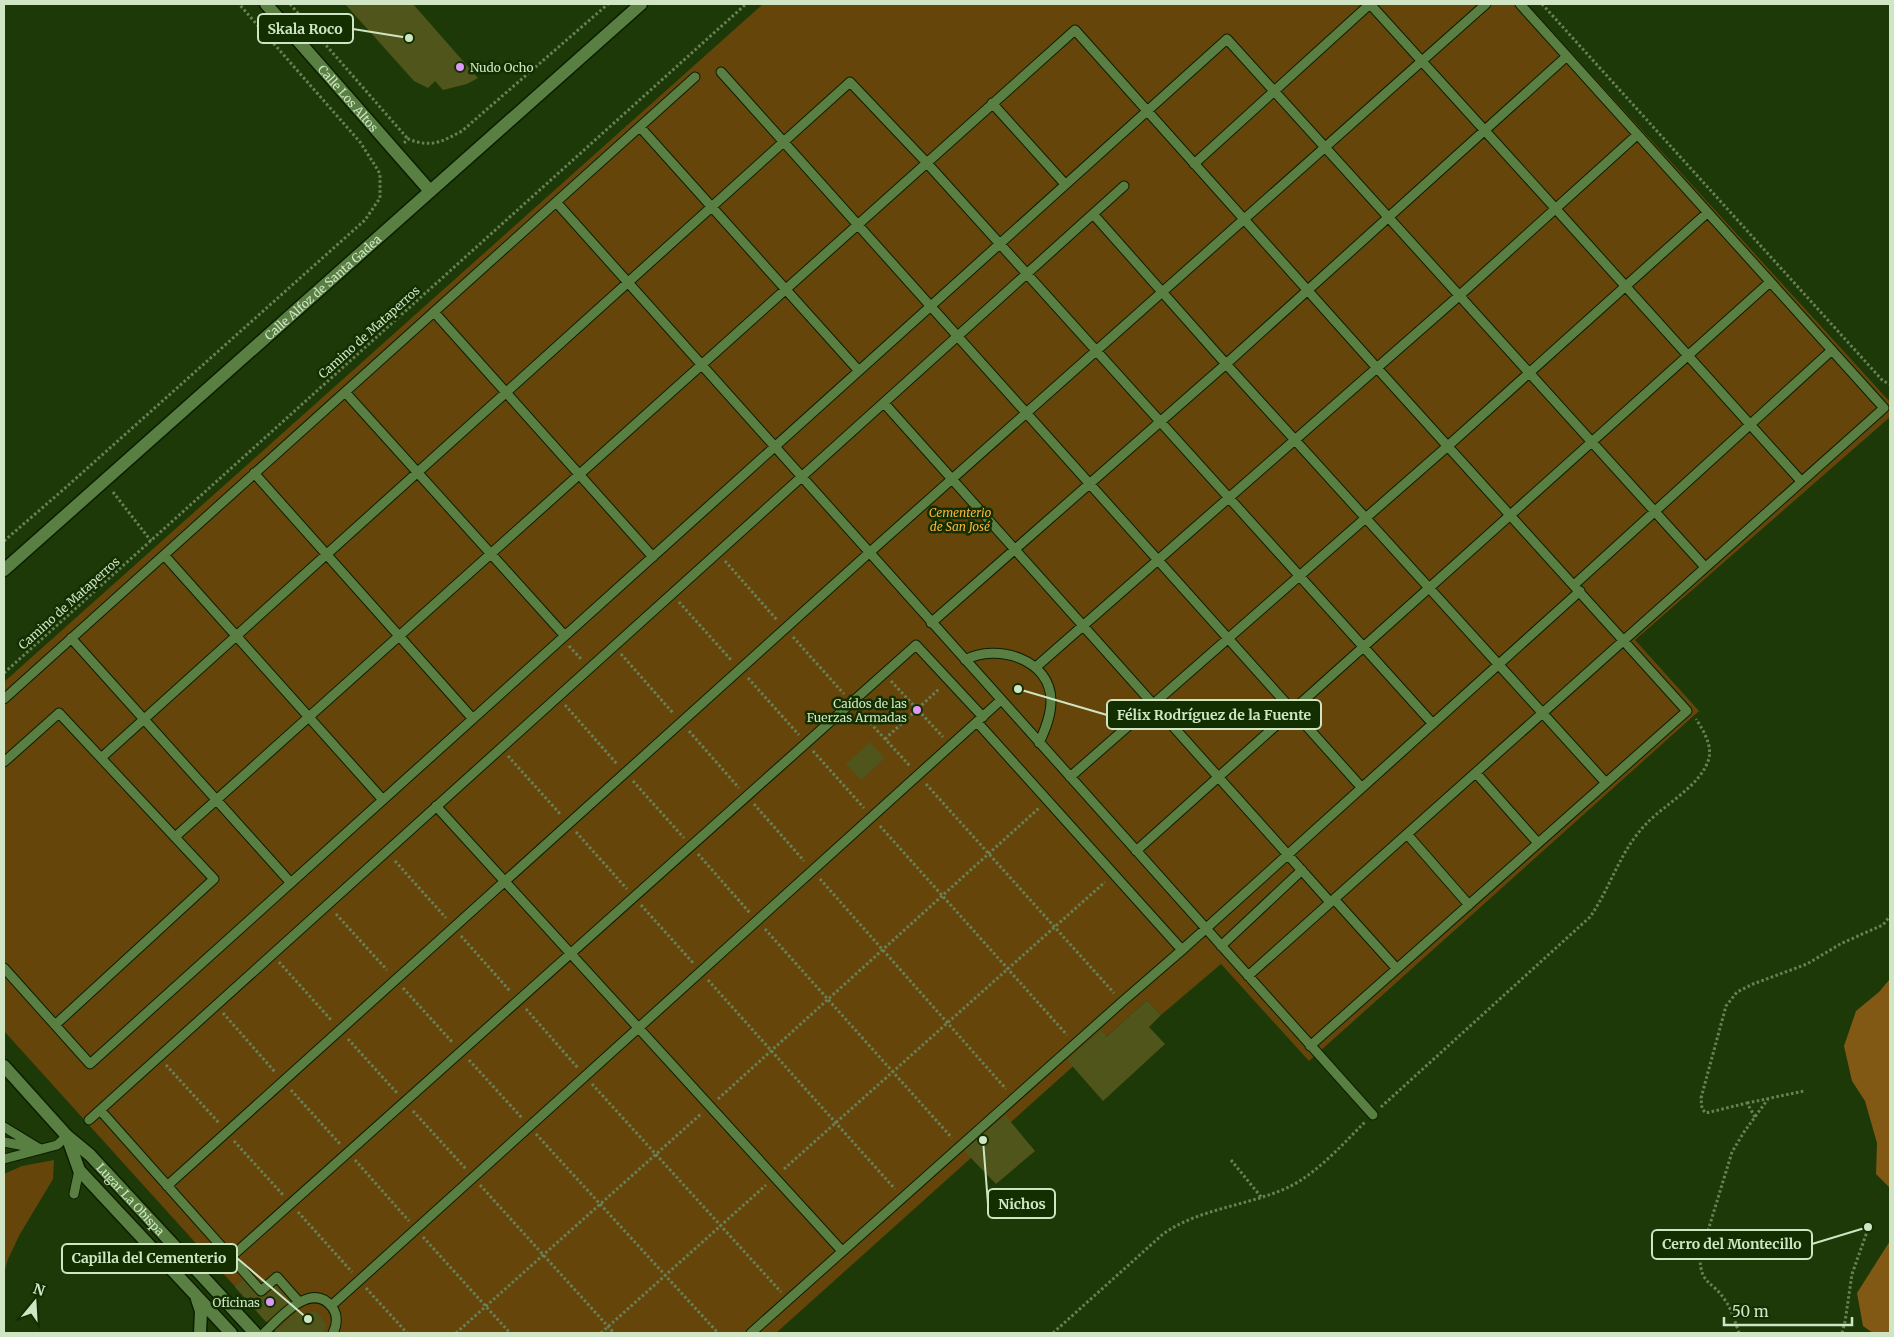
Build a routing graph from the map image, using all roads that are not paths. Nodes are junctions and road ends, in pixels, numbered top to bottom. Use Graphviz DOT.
graph roads {
  1 [pos="266,4"];
  2 [pos="641,4"];
  3 [pos="1486,4"];
  4 [pos="1520,4"];
  5 [pos="1566,56"];
  6 [pos="1422,61"];
  7 [pos="721,72"];
  8 [pos="695,77"];
  9 [pos="1274,90"];
  10 [pos="992,103"];
  11 [pos="1146,111"];
  12 [pos="640,127"];
  13 [pos="1484,130"];
  14 [pos="1637,135"];
  15 [pos="784,142"];
  16 [pos="1325,147"];
  17 [pos="926,162"];
  18 [pos="1194,164"];
  19 [pos="1065,184"];
  20 [pos="1124,186"];
  21 [pos="430,191"];
  22 [pos="556,202"];
  23 [pos="712,207"];
  24 [pos="1555,208"];
  25 [pos="1707,212"];
  26 [pos="1093,214"];
  27 [pos="1388,216"];
  28 [pos="1244,220"];
  29 [pos="857,224"];
  30 [pos="999,245"];
  31 [pos="1026,275"];
  32 [pos="1770,282"];
  33 [pos="628,284"];
  34 [pos="1625,286"];
  35 [pos="785,289"];
  36 [pos="1307,290"];
  37 [pos="1163,291"];
  38 [pos="1460,295"];
  39 [pos="930,306"];
  40 [pos="434,312"];
  41 [pos="958,337"];
  42 [pos="1832,350"];
  43 [pos="1096,351"];
  44 [pos="1688,356"];
  45 [pos="700,364"];
  46 [pos="1226,364"];
  47 [pos="1377,368"];
  48 [pos="859,371"];
  49 [pos="1530,372"];
  50 [pos="345,392"];
  51 [pos="507,393"];
  52 [pos="884,403"];
  53 [pos="1026,413"];
  54 [pos="1159,422"];
  55 [pos="1750,425"];
  56 [pos="1295,440"];
  57 [pos="1592,442"];
  58 [pos="1449,445"];
  59 [pos="774,447"];
  60 [pos="254,473"];
  61 [pos="418,473"];
  62 [pos="579,474"];
  63 [pos="802,478"];
  64 [pos="952,479"];
  65 [pos="1801,481"];
  66 [pos="1090,484"];
  67 [pos="1228,498"];
  68 [pos="1655,511"];
  69 [pos="1511,515"];
  70 [pos="1366,518"];
  71 [pos="1015,549"];
  72 [pos="870,552"];
  73 [pos="490,554"];
  74 [pos="164,555"];
  75 [pos="327,555"];
  76 [pos="654,556"];
  77 [pos="1158,560"];
  78 [pos="1705,567"];
  79 [pos="4,570"];
  80 [pos="1299,576"];
  81 [pos="1430,588"];
  82 [pos="1577,588"];
  83 [pos="931,623"];
  84 [pos="1084,625"];
  85 [pos="399,635"];
  86 [pos="237,637"];
  87 [pos="563,637"];
  88 [pos="71,638"];
  89 [pos="1228,638"];
  90 [pos="1624,640"];
  91 [pos="1364,647"];
  92 [pos="965,660"];
  93 [pos="1499,666"];
  94 [pos="1036,667"];
  95 [pos="4,699"];
  96 [pos="1001,700"];
  97 [pos="1154,703"];
  98 [pos="1293,711"];
  99 [pos="1542,713"];
  100 [pos="308,717"];
  101 [pos="473,718"];
  102 [pos="144,720"];
  103 [pos="980,720"];
  104 [pos="1433,724"];
  105 [pos="1039,742"];
  106 [pos="101,758"];
  107 [pos="4,762"];
  108 [pos="1476,772"];
  109 [pos="1070,777"];
  110 [pos="1219,777"];
  111 [pos="1606,783"];
  112 [pos="1362,788"];
  113 [pos="216,800"];
  114 [pos="383,800"];
  115 [pos="436,806"];
  116 [pos="1407,834"];
  117 [pos="175,837"];
  118 [pos="1538,843"];
  119 [pos="1136,851"];
  120 [pos="1288,854"];
  121 [pos="1302,870"];
  122 [pos="506,882"];
  123 [pos="291,883"];
  124 [pos="1332,901"];
  125 [pos="1469,905"];
  126 [pos="1205,928"];
  127 [pos="1221,946"];
  128 [pos="1182,950"];
  129 [pos="570,953"];
  130 [pos="4,968"];
  131 [pos="1397,969"];
  132 [pos="1248,976"];
  133 [pos="55,1025"];
  134 [pos="639,1028"];
  135 [pos="1310,1046"];
  136 [pos="4,1066"];
  137 [pos="100,1110"];
  138 [pos="1373,1114"];
  139 [pos="89,1120"];
  140 [pos="4,1127"];
  141 [pos="67,1136"];
  142 [pos="4,1142"];
  143 [pos="40,1149"];
  144 [pos="4,1159"];
  145 [pos="79,1170"];
  146 [pos="167,1186"];
  147 [pos="74,1194"];
  148 [pos="842,1252"];
  149 [pos="231,1257"];
  150 [pos="197,1296"];
  151 [pos="299,1302"];
  152 [pos="331,1306"];
  153 [pos="200,1333"];
  154 [pos="231,1333"];
  155 [pos="256,1333"];
  156 [pos="264,1333"];
  157 [pos="333,1333"];
  158 [pos="751,1333"];
  1 -- 21 [label="street, Calle Los Altos"];
  2 -- 21 [label="street, Calle Alfoz de Santa Gadea"];
  3 -- 6 [label="lane"];
  4 -- 5 [label="lane"];
  5 -- 13 [label="lane"];
  5 -- 14 [label="lane"];
  6 -- 9 [label="lane"];
  6 -- 13 [label="lane"];
  6 -- 16 [label="lane"];
  7 -- 15 [label="lane"];
  8 -- 12 [label="lane"];
  9 -- 11 [label="lane"];
  9 -- 16 [label="lane"];
  9 -- 18 [label="lane"];
  10 -- 11 [label="lane"];
  10 -- 17 [label="lane"];
  10 -- 19 [label="lane"];
  11 -- 18 [label="lane"];
  11 -- 19 [label="lane"];
  12 -- 22 [label="lane"];
  12 -- 23 [label="lane"];
  13 -- 24 [label="lane"];
  13 -- 27 [label="lane"];
  14 -- 24 [label="lane"];
  14 -- 25 [label="lane"];
  15 -- 17 [label="lane"];
  15 -- 23 [label="lane"];
  15 -- 29 [label="lane"];
  16 -- 27 [label="lane"];
  16 -- 28 [label="lane"];
  17 -- 29 [label="lane"];
  17 -- 30 [label="lane"];
  18 -- 28 [label="lane"];
  19 -- 30 [label="lane"];
  20 -- 26 [label="lane"];
  21 -- 79 [label="street, Calle Alfoz de Santa Gadea"];
  22 -- 33 [label="lane"];
  22 -- 40 [label="lane"];
  23 -- 33 [label="lane"];
  23 -- 35 [label="lane"];
  24 -- 34 [label="lane"];
  24 -- 38 [label="lane"];
  25 -- 32 [label="lane"];
  25 -- 34 [label="lane"];
  26 -- 31 [label="lane"];
  26 -- 37 [label="lane"];
  27 -- 36 [label="lane"];
  27 -- 38 [label="lane"];
  28 -- 36 [label="lane"];
  28 -- 37 [label="lane"];
  29 -- 35 [label="lane"];
  29 -- 39 [label="lane"];
  30 -- 31 [label="lane"];
  30 -- 39 [label="lane"];
  31 -- 41 [label="lane"];
  31 -- 43 [label="lane"];
  32 -- 42 [label="lane"];
  32 -- 44 [label="lane"];
  33 -- 45 [label="lane"];
  33 -- 51 [label="lane"];
  34 -- 44 [label="lane"];
  34 -- 49 [label="lane"];
  35 -- 45 [label="lane"];
  35 -- 48 [label="lane"];
  36 -- 46 [label="lane"];
  36 -- 47 [label="lane"];
  37 -- 43 [label="lane"];
  37 -- 46 [label="lane"];
  38 -- 47 [label="lane"];
  38 -- 49 [label="lane"];
  39 -- 41 [label="lane"];
  39 -- 48 [label="lane"];
  40 -- 50 [label="lane"];
  40 -- 51 [label="lane"];
  41 -- 52 [label="lane"];
  41 -- 53 [label="lane"];
  42 -- 55 [label="lane"];
  42 -- 65 [label="lane"];
  43 -- 53 [label="lane"];
  43 -- 54 [label="lane"];
  44 -- 55 [label="lane"];
  44 -- 57 [label="lane"];
  45 -- 59 [label="lane"];
  45 -- 62 [label="lane"];
  46 -- 54 [label="lane"];
  46 -- 56 [label="lane"];
  47 -- 56 [label="lane"];
  47 -- 58 [label="lane"];
  48 -- 59 [label="lane"];
  49 -- 57 [label="lane"];
  49 -- 58 [label="lane"];
  50 -- 60 [label="lane"];
  50 -- 61 [label="lane"];
  51 -- 61 [label="lane"];
  51 -- 62 [label="lane"];
  52 -- 63 [label="lane"];
  52 -- 64 [label="lane"];
  53 -- 64 [label="lane"];
  53 -- 66 [label="lane"];
  54 -- 66 [label="lane"];
  54 -- 67 [label="lane"];
  55 -- 65 [label="lane"];
  55 -- 68 [label="lane"];
  56 -- 67 [label="lane"];
  56 -- 70 [label="lane"];
  57 -- 68 [label="lane"];
  57 -- 69 [label="lane"];
  58 -- 69 [label="lane"];
  58 -- 70 [label="lane"];
  59 -- 63 [label="lane"];
  59 -- 76 [label="lane"];
  60 -- 74 [label="lane"];
  60 -- 75 [label="lane"];
  61 -- 73 [label="lane"];
  61 -- 75 [label="lane"];
  62 -- 73 [label="lane"];
  62 -- 76 [label="lane"];
  63 -- 72 [label="lane"];
  63 -- 115 [label="lane"];
  64 -- 71 [label="lane"];
  64 -- 72 [label="lane"];
  65 -- 78 [label="lane"];
  66 -- 71 [label="lane"];
  66 -- 77 [label="lane"];
  67 -- 77 [label="lane"];
  67 -- 80 [label="lane"];
  68 -- 78 [label="lane"];
  68 -- 82 [label="lane"];
  69 -- 81 [label="lane"];
  69 -- 82 [label="lane"];
  70 -- 80 [label="lane"];
  70 -- 81 [label="lane"];
  71 -- 83 [label="lane"];
  71 -- 84 [label="lane"];
  72 -- 83 [label="lane"];
  72 -- 122 [label="lane"];
  73 -- 85 [label="lane"];
  73 -- 87 [label="lane"];
  74 -- 86 [label="lane"];
  74 -- 88 [label="lane"];
  75 -- 85 [label="lane"];
  75 -- 86 [label="lane"];
  76 -- 87 [label="lane"];
  77 -- 84 [label="lane"];
  77 -- 89 [label="lane"];
  78 -- 90 [label="lane"];
  80 -- 89 [label="lane"];
  80 -- 91 [label="lane"];
  81 -- 91 [label="lane"];
  81 -- 93 [label="lane"];
  82 -- 90 [label="lane"];
  82 -- 93 [label="lane"];
  83 -- 92 [label="lane"];
  84 -- 94 [label="lane"];
  84 -- 97 [label="lane"];
  85 -- 100 [label="lane"];
  85 -- 101 [label="lane"];
  86 -- 100 [label="lane"];
  86 -- 102 [label="lane"];
  87 -- 101 [label="lane"];
  88 -- 95 [label="lane"];
  88 -- 102 [label="lane"];
  89 -- 97 [label="lane"];
  89 -- 98 [label="lane"];
  90 -- 99 [label="lane"];
  90 -- 111 [label="lane"];
  91 -- 98 [label="lane"];
  91 -- 104 [label="lane"];
  92 -- 94 [label="lane"];
  92 -- 96 [label="lane"];
  93 -- 99 [label="lane"];
  93 -- 104 [label="lane"];
  94 -- 105 [label="lane"];
  96 -- 103 [label="lane"];
  96 -- 105 [label="lane"];
  97 -- 109 [label="lane"];
  97 -- 110 [label="lane"];
  98 -- 110 [label="lane"];
  98 -- 112 [label="lane"];
  99 -- 108 [label="lane"];
  99 -- 111 [label="lane"];
  100 -- 113 [label="lane"];
  100 -- 114 [label="lane"];
  101 -- 114 [label="lane"];
  102 -- 106 [label="lane"];
  102 -- 113 [label="lane"];
  103 -- 128 [label="lane"];
  103 -- 129 [label="lane"];
  103 -- 134 [label="lane"];
  104 -- 112 [label="lane"];
  105 -- 109 [label="lane"];
  106 -- 107 [label="lane"];
  106 -- 117 [label="lane"];
  108 -- 116 [label="lane"];
  108 -- 118 [label="lane"];
  109 -- 119 [label="lane"];
  110 -- 119 [label="lane"];
  110 -- 120 [label="lane"];
  111 -- 118 [label="lane"];
  112 -- 120 [label="lane"];
  113 -- 117 [label="lane"];
  113 -- 123 [label="lane"];
  114 -- 123 [label="lane"];
  115 -- 122 [label="lane"];
  115 -- 137 [label="lane"];
  116 -- 124 [label="lane"];
  116 -- 125 [label="lane"];
  117 -- 133 [label="lane"];
  118 -- 125 [label="lane"];
  119 -- 126 [label="lane"];
  120 -- 121 [label="lane"];
  120 -- 126 [label="lane"];
  121 -- 124 [label="lane"];
  121 -- 127 [label="lane"];
  122 -- 129 [label="lane"];
  122 -- 146 [label="lane"];
  123 -- 133 [label="lane"];
  124 -- 131 [label="lane"];
  124 -- 132 [label="lane"];
  125 -- 131 [label="lane"];
  126 -- 127 [label="lane"];
  126 -- 128 [label="lane"];
  127 -- 132 [label="lane"];
  128 -- 148 [label="lane"];
  129 -- 134 [label="lane"];
  129 -- 149 [label="lane"];
  130 -- 133 [label="lane"];
  131 -- 135 [label="lane"];
  132 -- 135 [label="lane"];
  134 -- 148 [label="lane"];
  134 -- 152 [label="lane"];
  135 -- 138 [label="lane"];
  136 -- 141 [label="street, Lugar La Obispa"];
  137 -- 139 [label="lane"];
  137 -- 146 [label="lane"];
  140 -- 143 [label="lane"];
  141 -- 143 [label="lane"];
  141 -- 145 [label="street"];
  141 -- 155 [label="street, Lugar La Obispa"];
  142 -- 143 [label="lane"];
  143 -- 144 [label="lane"];
  145 -- 147 [label="lane"];
  145 -- 150 [label="street"];
  146 -- 149 [label="lane"];
  148 -- 158 [label="lane"];
  149 -- 151 [label="lane"];
  150 -- 153 [label="street"];
  150 -- 154 [label="street"];
  151 -- 152 [label="lane"];
  151 -- 156 [label="lane"];
  152 -- 157 [label="lane"];
}
